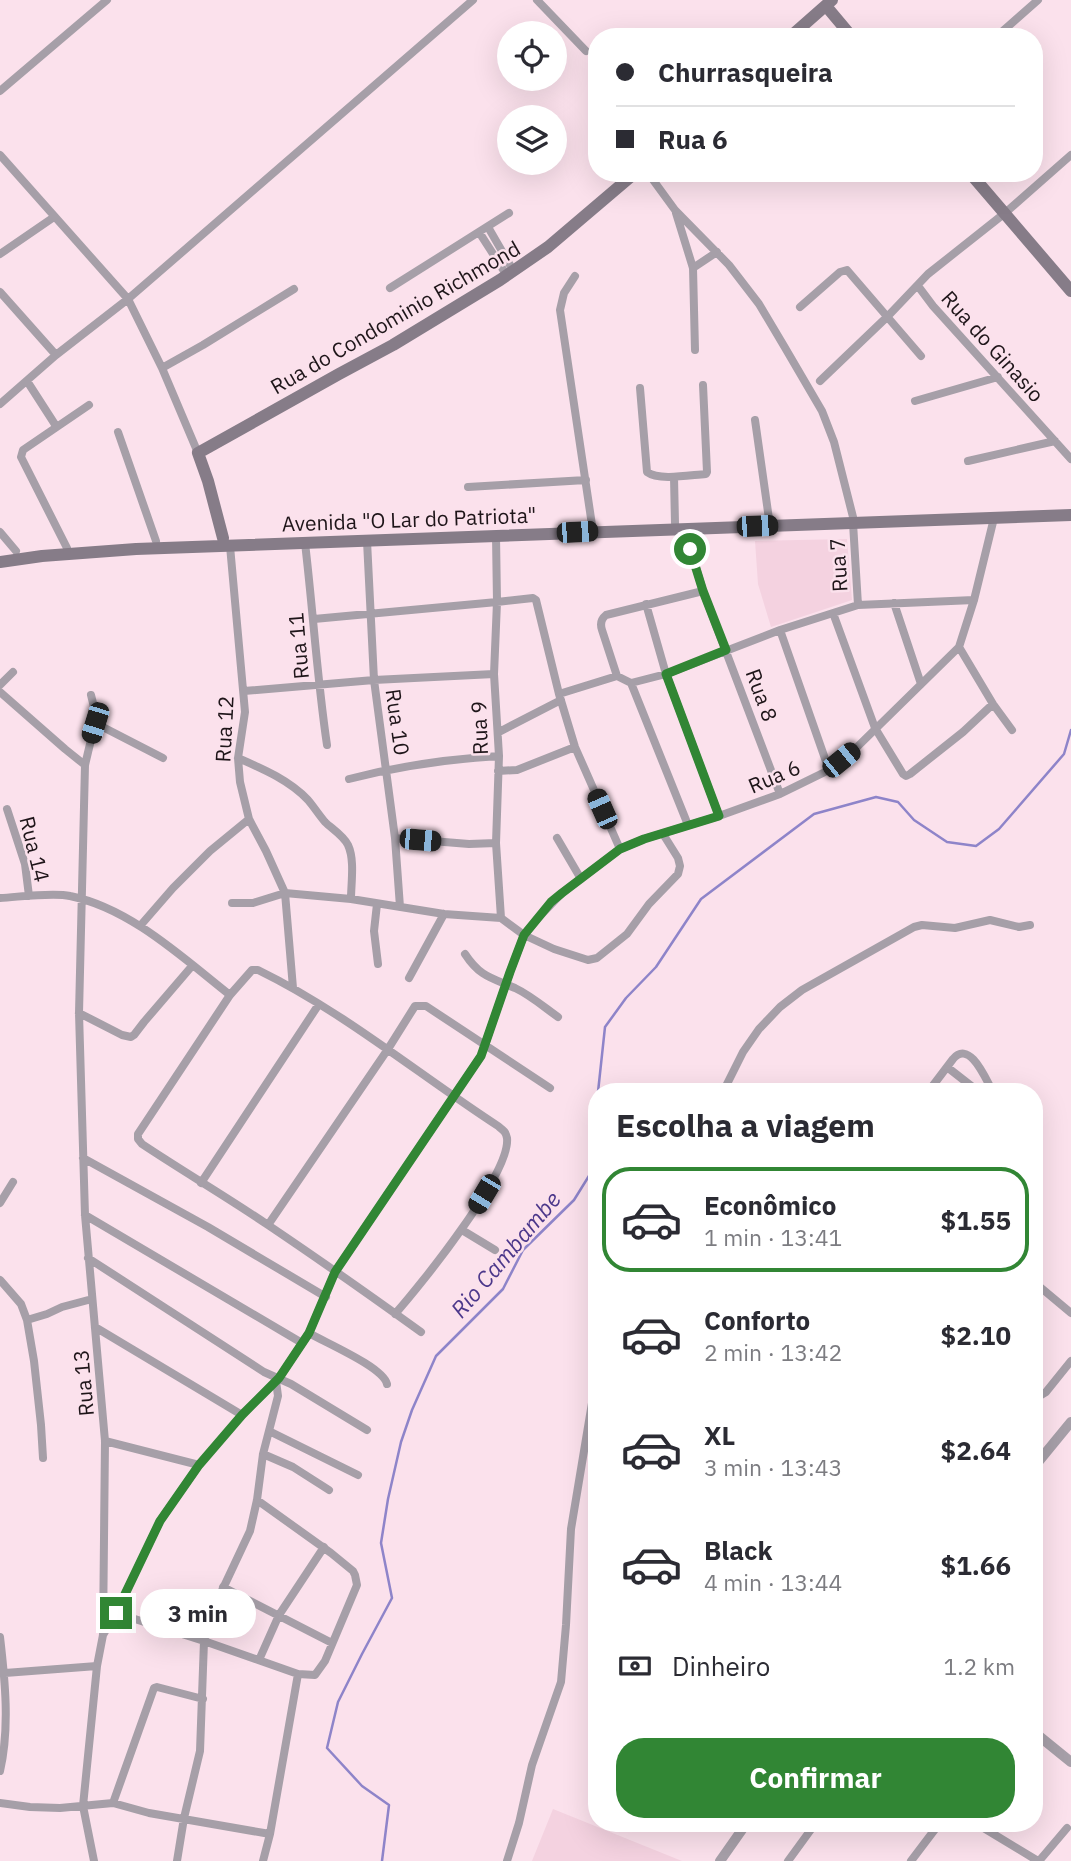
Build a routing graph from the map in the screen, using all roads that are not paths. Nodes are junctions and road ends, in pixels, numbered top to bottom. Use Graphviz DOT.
graph roads {
  1 [pos="107,0"];
  2 [pos="473,0"];
  3 [pos="537,0"];
  4 [pos="1038,0"];
  5 [pos="826,2"];
  6 [pos="799,28"];
  7 [pos="845,28"];
  8 [pos="1006,28"];
  9 [pos="586,51"];
  10 [pos="0,91"];
  11 [pos="0,155"];
  12 [pos="1071,155"];
  13 [pos="1043,180"];
  14 [pos="624,182"];
  15 [pos="655,182"];
  16 [pos="978,182"];
  17 [pos="1040,182"];
  18 [pos="675,210"];
  19 [pos="509,213"];
  20 [pos="1005,213"];
  21 [pos="54,217"];
  22 [pos="488,227"];
  23 [pos="479,232"];
  24 [pos="717,252"];
  25 [pos="0,254"];
  26 [pos="693,268"];
  27 [pos="505,272"];
  28 [pos="575,276"];
  29 [pos="918,286"];
  30 [pos="390,288"];
  31 [pos="294,289"];
  32 [pos="1071,291"];
  33 [pos="0,292"];
  34 [pos="128,299"];
  35 [pos="800,307"];
  36 [pos="888,316"];
  37 [pos="695,350"];
  38 [pos="56,355"];
  39 [pos="920,356"];
  40 [pos="162,368"];
  41 [pos="998,377"];
  42 [pos="27,381"];
  43 [pos="820,381"];
  44 [pos="702,385"];
  45 [pos="640,388"];
  46 [pos="915,401"];
  47 [pos="0,404"];
  48 [pos="89,405"];
  49 [pos="755,420"];
  50 [pos="56,426"];
  51 [pos="118,432"];
  52 [pos="1055,441"];
  53 [pos="198,453"];
  54 [pos="1071,459"];
  55 [pos="968,461"];
  56 [pos="674,477"];
  57 [pos="586,480"];
  58 [pos="468,487"];
  59 [pos="1071,508"];
  60 [pos="1071,515"];
  61 [pos="994,518"];
  62 [pos="769,519"];
  63 [pos="853,520"];
  64 [pos="592,525"];
  65 [pos="679,525"];
  66 [pos="0,532"];
  67 [pos="496,536"];
  68 [pos="156,541"];
  69 [pos="367,541"];
  70 [pos="227,542"];
  71 [pos="305,543"];
  72 [pos="67,548"];
  73 [pos="16,551"];
  74 [pos="0,553"];
  75 [pos="0,562"];
  76 [pos="703,591"];
  77 [pos="974,600"];
  78 [pos="497,603"];
  79 [pos="646,604"];
  80 [pos="894,604"];
  81 [pos="858,605"];
  82 [pos="372,613"];
  83 [pos="833,613"];
  84 [pos="314,619"];
  85 [pos="780,630"];
  86 [pos="960,647"];
  87 [pos="726,650"];
  88 [pos="13,672"];
  89 [pos="494,674"];
  90 [pos="666,674"];
  91 [pos="617,676"];
  92 [pos="374,680"];
  93 [pos="631,683"];
  94 [pos="318,684"];
  95 [pos="921,684"];
  96 [pos="0,685"];
  97 [pos="244,691"];
  98 [pos="0,692"];
  99 [pos="91,695"];
  100 [pos="560,697"];
  101 [pos="993,704"];
  102 [pos="95,723"];
  103 [pos="875,727"];
  104 [pos="1012,730"];
  105 [pos="499,732"];
  106 [pos="327,745"];
  107 [pos="575,747"];
  108 [pos="499,756"];
  109 [pos="163,758"];
  110 [pos="238,758"];
  111 [pos="85,765"];
  112 [pos="387,769"];
  113 [pos="829,770"];
  114 [pos="498,771"];
  115 [pos="349,779"];
  116 [pos="780,794"];
  117 [pos="8,809"];
  118 [pos="719,816"];
  119 [pos="250,819"];
  120 [pos="688,825"];
  121 [pos="663,834"];
  122 [pos="395,838"];
  123 [pos="557,838"];
  124 [pos="496,843"];
  125 [pos="620,849"];
  126 [pos="581,879"];
  127 [pos="285,893"];
  128 [pos="29,896"];
  129 [pos="0,898"];
  130 [pos="351,899"];
  131 [pos="83,900"];
  132 [pos="232,903"];
  133 [pos="377,904"];
  134 [pos="400,906"];
  135 [pos="444,914"];
  136 [pos="501,918"];
  137 [pos="1030,925"];
  138 [pos="140,926"];
  139 [pos="524,935"];
  140 [pos="465,954"];
  141 [pos="379,964"];
  142 [pos="192,966"];
  143 [pos="409,978"];
  144 [pos="505,985"];
  145 [pos="293,988"];
  146 [pos="230,995"];
  147 [pos="319,1004"];
  148 [pos="79,1013"];
  149 [pos="558,1017"];
  150 [pos="485,1044"];
  151 [pos="388,1049"];
  152 [pos="947,1067"];
  153 [pos="728,1083"];
  154 [pos="935,1083"];
  155 [pos="967,1083"];
  156 [pos="988,1083"];
  157 [pos="550,1088"];
  158 [pos="454,1097"];
  159 [pos="83,1158"];
  160 [pos="13,1182"];
  161 [pos="201,1183"];
  162 [pos="0,1203"];
  163 [pos="85,1215"];
  164 [pos="268,1225"];
  165 [pos="462,1230"];
  166 [pos="495,1250"];
  167 [pos="88,1258"];
  168 [pos="335,1272"];
  169 [pos="0,1280"];
  170 [pos="1043,1290"];
  171 [pos="326,1297"];
  172 [pos="92,1299"];
  173 [pos="1071,1313"];
  174 [pos="395,1314"];
  175 [pos="27,1320"];
  176 [pos="95,1326"];
  177 [pos="422,1332"];
  178 [pos="309,1333"];
  179 [pos="302,1343"];
  180 [pos="1071,1361"];
  181 [pos="277,1380"];
  182 [pos="387,1384"];
  183 [pos="1043,1394"];
  184 [pos="242,1415"];
  185 [pos="1071,1422"];
  186 [pos="588,1427"];
  187 [pos="367,1430"];
  188 [pos="269,1431"];
  189 [pos="105,1441"];
  190 [pos="263,1454"];
  191 [pos="1043,1455"];
  192 [pos="43,1458"];
  193 [pos="199,1465"];
  194 [pos="358,1475"];
  195 [pos="329,1490"];
  196 [pos="257,1500"];
  197 [pos="324,1548"];
  198 [pos="223,1587"];
  199 [pos="116,1613"];
  200 [pos="279,1615"];
  201 [pos="103,1634"];
  202 [pos="0,1637"];
  203 [pos="204,1641"];
  204 [pos="332,1643"];
  205 [pos="259,1660"];
  206 [pos="97,1665"];
  207 [pos="5,1673"];
  208 [pos="298,1674"];
  209 [pos="2,1686"];
  210 [pos="203,1699"];
  211 [pos="1043,1739"];
  212 [pos="1071,1762"];
  213 [pos="0,1770"];
  214 [pos="0,1803"];
  215 [pos="113,1803"];
  216 [pos="83,1806"];
  217 [pos="184,1818"];
  218 [pos="1067,1828"];
  219 [pos="740,1832"];
  220 [pos="809,1832"];
  221 [pos="933,1832"];
  222 [pos="991,1832"];
  223 [pos="270,1834"];
  224 [pos="94,1861"];
  225 [pos="177,1861"];
  226 [pos="263,1861"];
  227 [pos="507,1861"];
  228 [pos="720,1861"];
  229 [pos="788,1861"];
  230 [pos="911,1861"];
  231 [pos="1038,1861"];
  1 -- 10 [label="street"];
  2 -- 34 [label="street"];
  3 -- 9 [label="street"];
  4 -- 8 [label="street"];
  5 -- 6 [label="main road"];
  5 -- 7 [label="main road"];
  11 -- 21 [label="street"];
  12 -- 13 [label="street"];
  14 -- 27 [label="main road, Rua do Condominio Richmond"];
  15 -- 18 [label="street"];
  16 -- 20 [label="main road"];
  17 -- 20 [label="street"];
  18 -- 24 [label="street, Rua 7"];
  18 -- 26 [label="street"];
  19 -- 22 [label="street"];
  20 -- 29 [label="street"];
  20 -- 32 [label="main road"];
  21 -- 25 [label="street"];
  21 -- 34 [label="street"];
  22 -- 23 [label="street"];
  22 -- 27 [label="street"];
  23 -- 27 [label="street"];
  23 -- 30 [label="street"];
  24 -- 26 [label="street"];
  24 -- 63 [label="street, Rua 7"];
  26 -- 37 [label="street"];
  27 -- 53 [label="main road, Rua do Condominio Richmond"];
  28 -- 57 [label="street"];
  29 -- 36 [label="street"];
  29 -- 41 [label="street, Rua do Ginasio"];
  31 -- 40 [label="street"];
  33 -- 38 [label="street"];
  34 -- 38 [label="street"];
  34 -- 40 [label="street"];
  35 -- 36 [label="street"];
  36 -- 39 [label="street"];
  36 -- 43 [label="street"];
  38 -- 42 [label="street"];
  40 -- 53 [label="street"];
  41 -- 46 [label="street"];
  41 -- 52 [label="street, Rua do Ginasio"];
  42 -- 47 [label="street"];
  42 -- 50 [label="street"];
  44 -- 56 [label="street"];
  45 -- 56 [label="street"];
  48 -- 50 [label="street"];
  49 -- 62 [label="street"];
  50 -- 72 [label="street"];
  51 -- 68 [label="street"];
  52 -- 54 [label="street, Rua do Ginasio"];
  52 -- 55 [label="street"];
  53 -- 70 [label="main road"];
  56 -- 65 [label="street, Rua 8"];
  57 -- 58 [label="street"];
  57 -- 64 [label="street"];
  59 -- 63 [label="main road, Avenida \"O Lar do Patriota\""];
  60 -- 61 [label="main road, Avenida \"O Lar do Patriota\""];
  61 -- 63 [label="main road, Avenida \"O Lar do Patriota\""];
  61 -- 77 [label="street, Rua 6"];
  62 -- 63 [label="main road, Avenida \"O Lar do Patriota\""];
  62 -- 65 [label="main road, Avenida \"O Lar do Patriota\""];
  63 -- 65 [label="main road, Avenida \"O Lar do Patriota\""];
  63 -- 81 [label="street, Rua 7"];
  64 -- 65 [label="main road, Avenida \"O Lar do Patriota\""];
  64 -- 70 [label="main road, Avenida \"O Lar do Patriota\""];
  65 -- 67 [label="main road, Avenida \"O Lar do Patriota\""];
  65 -- 76 [label="street, Rua 8"];
  66 -- 73 [label="street"];
  67 -- 69 [label="main road, Avenida \"O Lar do Patriota\""];
  67 -- 78 [label="street, Rua 9"];
  68 -- 70 [label="main road, Avenida \"O Lar do Patriota\""];
  68 -- 72 [label="main road, Avenida \"O Lar do Patriota\""];
  69 -- 71 [label="main road, Avenida \"O Lar do Patriota\""];
  69 -- 82 [label="street, Rua 10"];
  70 -- 71 [label="main road, Avenida \"O Lar do Patriota\""];
  70 -- 75 [label="main road, Avenida \"O Lar do Patriota\""];
  70 -- 97 [label="street, Rua 12"];
  71 -- 84 [label="street, Rua 11"];
  72 -- 73 [label="main road, Avenida \"O Lar do Patriota\""];
  73 -- 74 [label="main road, Avenida \"O Lar do Patriota\""];
  76 -- 79 [label="street"];
  76 -- 87 [label="street, Rua 8"];
  77 -- 80 [label="street"];
  77 -- 86 [label="street, Rua 6"];
  78 -- 82 [label="street"];
  78 -- 89 [label="street, Rua 9"];
  78 -- 100 [label="street"];
  79 -- 90 [label="street"];
  79 -- 91 [label="street"];
  80 -- 81 [label="street"];
  80 -- 95 [label="street"];
  81 -- 83 [label="street"];
  82 -- 84 [label="street"];
  82 -- 92 [label="street, Rua 10"];
  83 -- 85 [label="street"];
  83 -- 103 [label="street"];
  84 -- 94 [label="street, Rua 11"];
  85 -- 87 [label="street"];
  85 -- 113 [label="street"];
  86 -- 95 [label="street, Rua 6"];
  86 -- 101 [label="street"];
  87 -- 90 [label="street"];
  87 -- 116 [label="street, Rua 8"];
  88 -- 96 [label="street"];
  89 -- 92 [label="street"];
  89 -- 105 [label="street, Rua 9"];
  90 -- 93 [label="street"];
  90 -- 118 [label="street"];
  91 -- 93 [label="street"];
  91 -- 100 [label="street"];
  92 -- 94 [label="street"];
  92 -- 112 [label="street, Rua 10"];
  93 -- 120 [label="street"];
  94 -- 97 [label="street"];
  94 -- 106 [label="street, Rua 11"];
  95 -- 103 [label="street, Rua 6"];
  97 -- 110 [label="street, Rua 12"];
  98 -- 111 [label="street"];
  99 -- 102 [label="street"];
  100 -- 105 [label="street"];
  100 -- 107 [label="street"];
  101 -- 103 [label="street"];
  101 -- 104 [label="street"];
  102 -- 109 [label="street"];
  102 -- 111 [label="street, Rua 13"];
  103 -- 113 [label="street, Rua 6"];
  105 -- 108 [label="street, Rua 9"];
  107 -- 114 [label="street"];
  107 -- 125 [label="street"];
  108 -- 112 [label="street"];
  108 -- 114 [label="street, Rua 9"];
  110 -- 119 [label="street, Rua 12"];
  110 -- 130 [label="street"];
  111 -- 131 [label="street, Rua 13"];
  112 -- 115 [label="street"];
  112 -- 122 [label="street, Rua 10"];
  113 -- 116 [label="street, Rua 6"];
  114 -- 124 [label="street, Rua 9"];
  116 -- 118 [label="street, Rua 6"];
  117 -- 128 [label="street, Rua 14"];
  118 -- 120 [label="street, Rua 6"];
  119 -- 127 [label="street, Rua 12"];
  119 -- 138 [label="street"];
  120 -- 121 [label="street, Rua 6"];
  121 -- 125 [label="street, Rua 6"];
  121 -- 139 [label="street"];
  122 -- 124 [label="street"];
  122 -- 134 [label="street, Rua 10"];
  123 -- 126 [label="street"];
  124 -- 136 [label="street, Rua 9"];
  125 -- 126 [label="street, Rua 6"];
  126 -- 139 [label="street, Rua 6"];
  127 -- 130 [label="street"];
  127 -- 132 [label="street"];
  127 -- 145 [label="street, Rua 12"];
  128 -- 129 [label="street"];
  128 -- 131 [label="street"];
  130 -- 133 [label="street"];
  131 -- 138 [label="street"];
  131 -- 148 [label="street, Rua 13"];
  133 -- 134 [label="street"];
  133 -- 141 [label="street"];
  134 -- 135 [label="street"];
  135 -- 136 [label="street"];
  135 -- 143 [label="street"];
  136 -- 139 [label="street"];
  137 -- 153 [label="street"];
  138 -- 142 [label="street"];
  139 -- 144 [label="street, Rua 6"];
  140 -- 144 [label="street"];
  142 -- 146 [label="street"];
  142 -- 148 [label="street"];
  144 -- 149 [label="street"];
  144 -- 150 [label="street, Rua 6"];
  145 -- 146 [label="street"];
  145 -- 147 [label="street"];
  146 -- 161 [label="street"];
  147 -- 151 [label="street"];
  147 -- 161 [label="street"];
  148 -- 159 [label="street, Rua 13"];
  150 -- 151 [label="street"];
  150 -- 157 [label="street"];
  150 -- 158 [label="street, Rua 6"];
  151 -- 158 [label="street"];
  151 -- 164 [label="street"];
  152 -- 154 [label="street"];
  152 -- 155 [label="street"];
  152 -- 156 [label="street"];
  158 -- 165 [label="street"];
  158 -- 168 [label="street, Rua 6"];
  159 -- 163 [label="street, Rua 13"];
  159 -- 171 [label="street"];
  160 -- 162 [label="street"];
  161 -- 164 [label="street"];
  163 -- 167 [label="street, Rua 13"];
  163 -- 179 [label="street"];
  164 -- 168 [label="street"];
  165 -- 166 [label="street"];
  165 -- 174 [label="street"];
  167 -- 172 [label="street, Rua 13"];
  167 -- 181 [label="street"];
  168 -- 171 [label="street, Rua 6"];
  168 -- 174 [label="street"];
  169 -- 175 [label="street"];
  170 -- 173 [label="street"];
  171 -- 178 [label="street, Rua 6"];
  172 -- 175 [label="street"];
  172 -- 176 [label="street, Rua 13"];
  174 -- 177 [label="street"];
  175 -- 192 [label="street"];
  176 -- 184 [label="street"];
  176 -- 189 [label="street, Rua 13"];
  178 -- 179 [label="street, Rua 6"];
  178 -- 182 [label="street"];
  179 -- 181 [label="street, Rua 6"];
  180 -- 183 [label="street"];
  181 -- 184 [label="street, Rua 6"];
  181 -- 187 [label="street"];
  181 -- 188 [label="street"];
  184 -- 193 [label="street, Rua 6"];
  185 -- 191 [label="street"];
  186 -- 227 [label="street"];
  188 -- 190 [label="street"];
  188 -- 194 [label="street"];
  189 -- 193 [label="street"];
  189 -- 201 [label="street, Rua 13"];
  190 -- 195 [label="street"];
  190 -- 196 [label="street"];
  193 -- 199 [label="street, Rua 6"];
  196 -- 197 [label="street"];
  196 -- 198 [label="street"];
  197 -- 200 [label="street"];
  197 -- 204 [label="street"];
  198 -- 200 [label="street"];
  198 -- 203 [label="street"];
  199 -- 201 [label="street, Rua 6"];
  199 -- 203 [label="street"];
  200 -- 204 [label="street"];
  200 -- 205 [label="street"];
  201 -- 206 [label="street, Rua 13"];
  202 -- 207 [label="street"];
  203 -- 205 [label="street"];
  203 -- 210 [label="street"];
  204 -- 208 [label="street"];
  205 -- 208 [label="street"];
  206 -- 207 [label="street"];
  206 -- 216 [label="street, Rua 13"];
  207 -- 209 [label="street"];
  208 -- 223 [label="street"];
  209 -- 213 [label="street"];
  210 -- 215 [label="street"];
  210 -- 217 [label="street"];
  211 -- 212 [label="street"];
  214 -- 216 [label="street"];
  215 -- 216 [label="street"];
  215 -- 217 [label="street"];
  216 -- 224 [label="street, Rua 13"];
  217 -- 223 [label="street"];
  217 -- 225 [label="street"];
  218 -- 231 [label="street"];
  219 -- 228 [label="street"];
  220 -- 229 [label="street"];
  221 -- 230 [label="street"];
  222 -- 231 [label="street"];
  223 -- 226 [label="street"];
}
